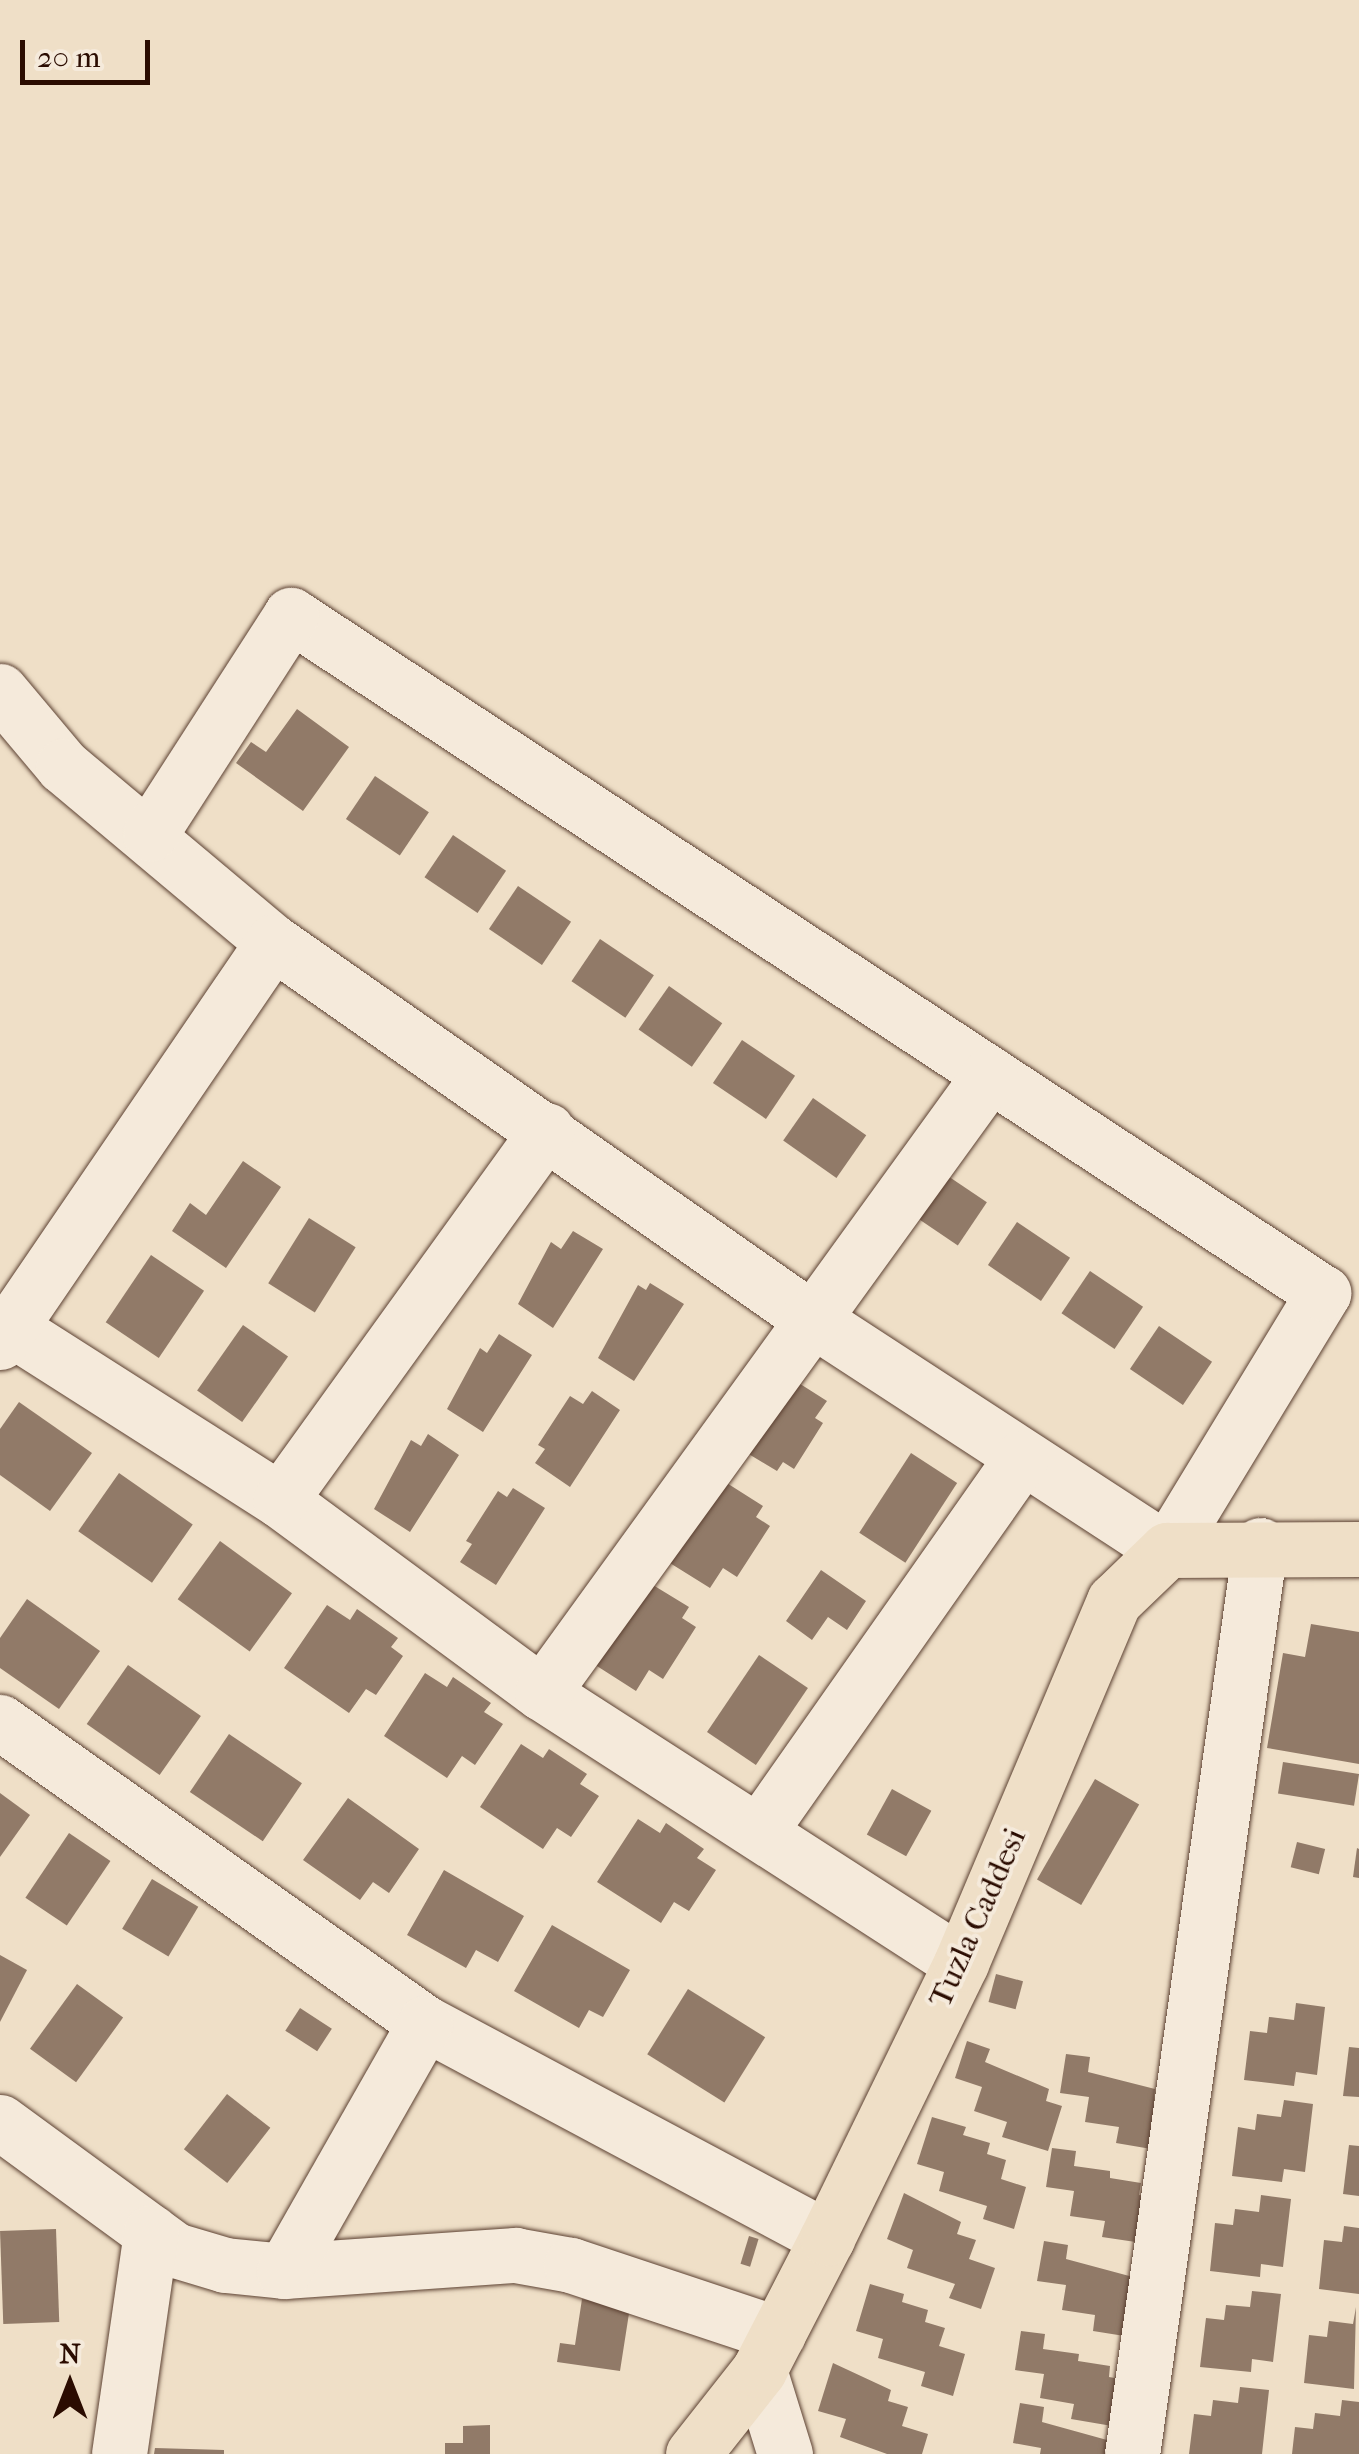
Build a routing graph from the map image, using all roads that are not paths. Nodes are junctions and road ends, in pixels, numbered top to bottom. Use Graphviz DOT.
graph roads {
  1 [pos="0,691"];
  2 [pos="150,834"];
  3 [pos="273,942"];
  4 [pos="990,1074"];
  5 [pos="547,1130"];
  6 [pos="808,1317"];
  7 [pos="5,1335"];
  8 [pos="1021,1458"];
  9 [pos="280,1500"];
  10 [pos="1260,1545"];
  11 [pos="1359,1549"];
  12 [pos="1167,1550"];
  13 [pos="542,1693"];
  14 [pos="0,1722"];
  15 [pos="760,1830"];
  16 [pos="962,1964"];
  17 [pos="425,2024"];
  18 [pos="0,2122"];
  19 [pos="151,2232"];
  20 [pos="827,2238"];
  21 [pos="284,2271"];
  22 [pos="768,2352"];
  23 [pos="119,2454"];
  24 [pos="694,2454"];
  25 [pos="785,2454"];
  26 [pos="1132,2454"];
  1 -- 2 [label="street"];
  2 -- 3 [label="street"];
  2 -- 4 [label="street"];
  3 -- 5 [label="street"];
  3 -- 7 [label="street"];
  4 -- 6 [label="street"];
  4 -- 12 [label="street"];
  5 -- 6 [label="street"];
  5 -- 9 [label="street"];
  6 -- 8 [label="street"];
  6 -- 13 [label="street"];
  7 -- 9 [label="street"];
  8 -- 12 [label="street"];
  8 -- 15 [label="street"];
  9 -- 13 [label="street"];
  10 -- 11 [label="main road"];
  10 -- 12 [label="main road"];
  10 -- 26 [label="street"];
  12 -- 16 [label="main road, Tuzla Caddesi"];
  13 -- 15 [label="street"];
  14 -- 17 [label="street"];
  15 -- 16 [label="street"];
  16 -- 20 [label="main road, Tuzla Caddesi"];
  17 -- 20 [label="street"];
  17 -- 21 [label="street"];
  18 -- 19 [label="street"];
  19 -- 21 [label="street"];
  19 -- 23 [label="street"];
  20 -- 22 [label="main road, Tuzla Caddesi"];
  21 -- 22 [label="street"];
  22 -- 24 [label="main road, Tuzla Caddesi"];
  22 -- 25 [label="street"];
}
